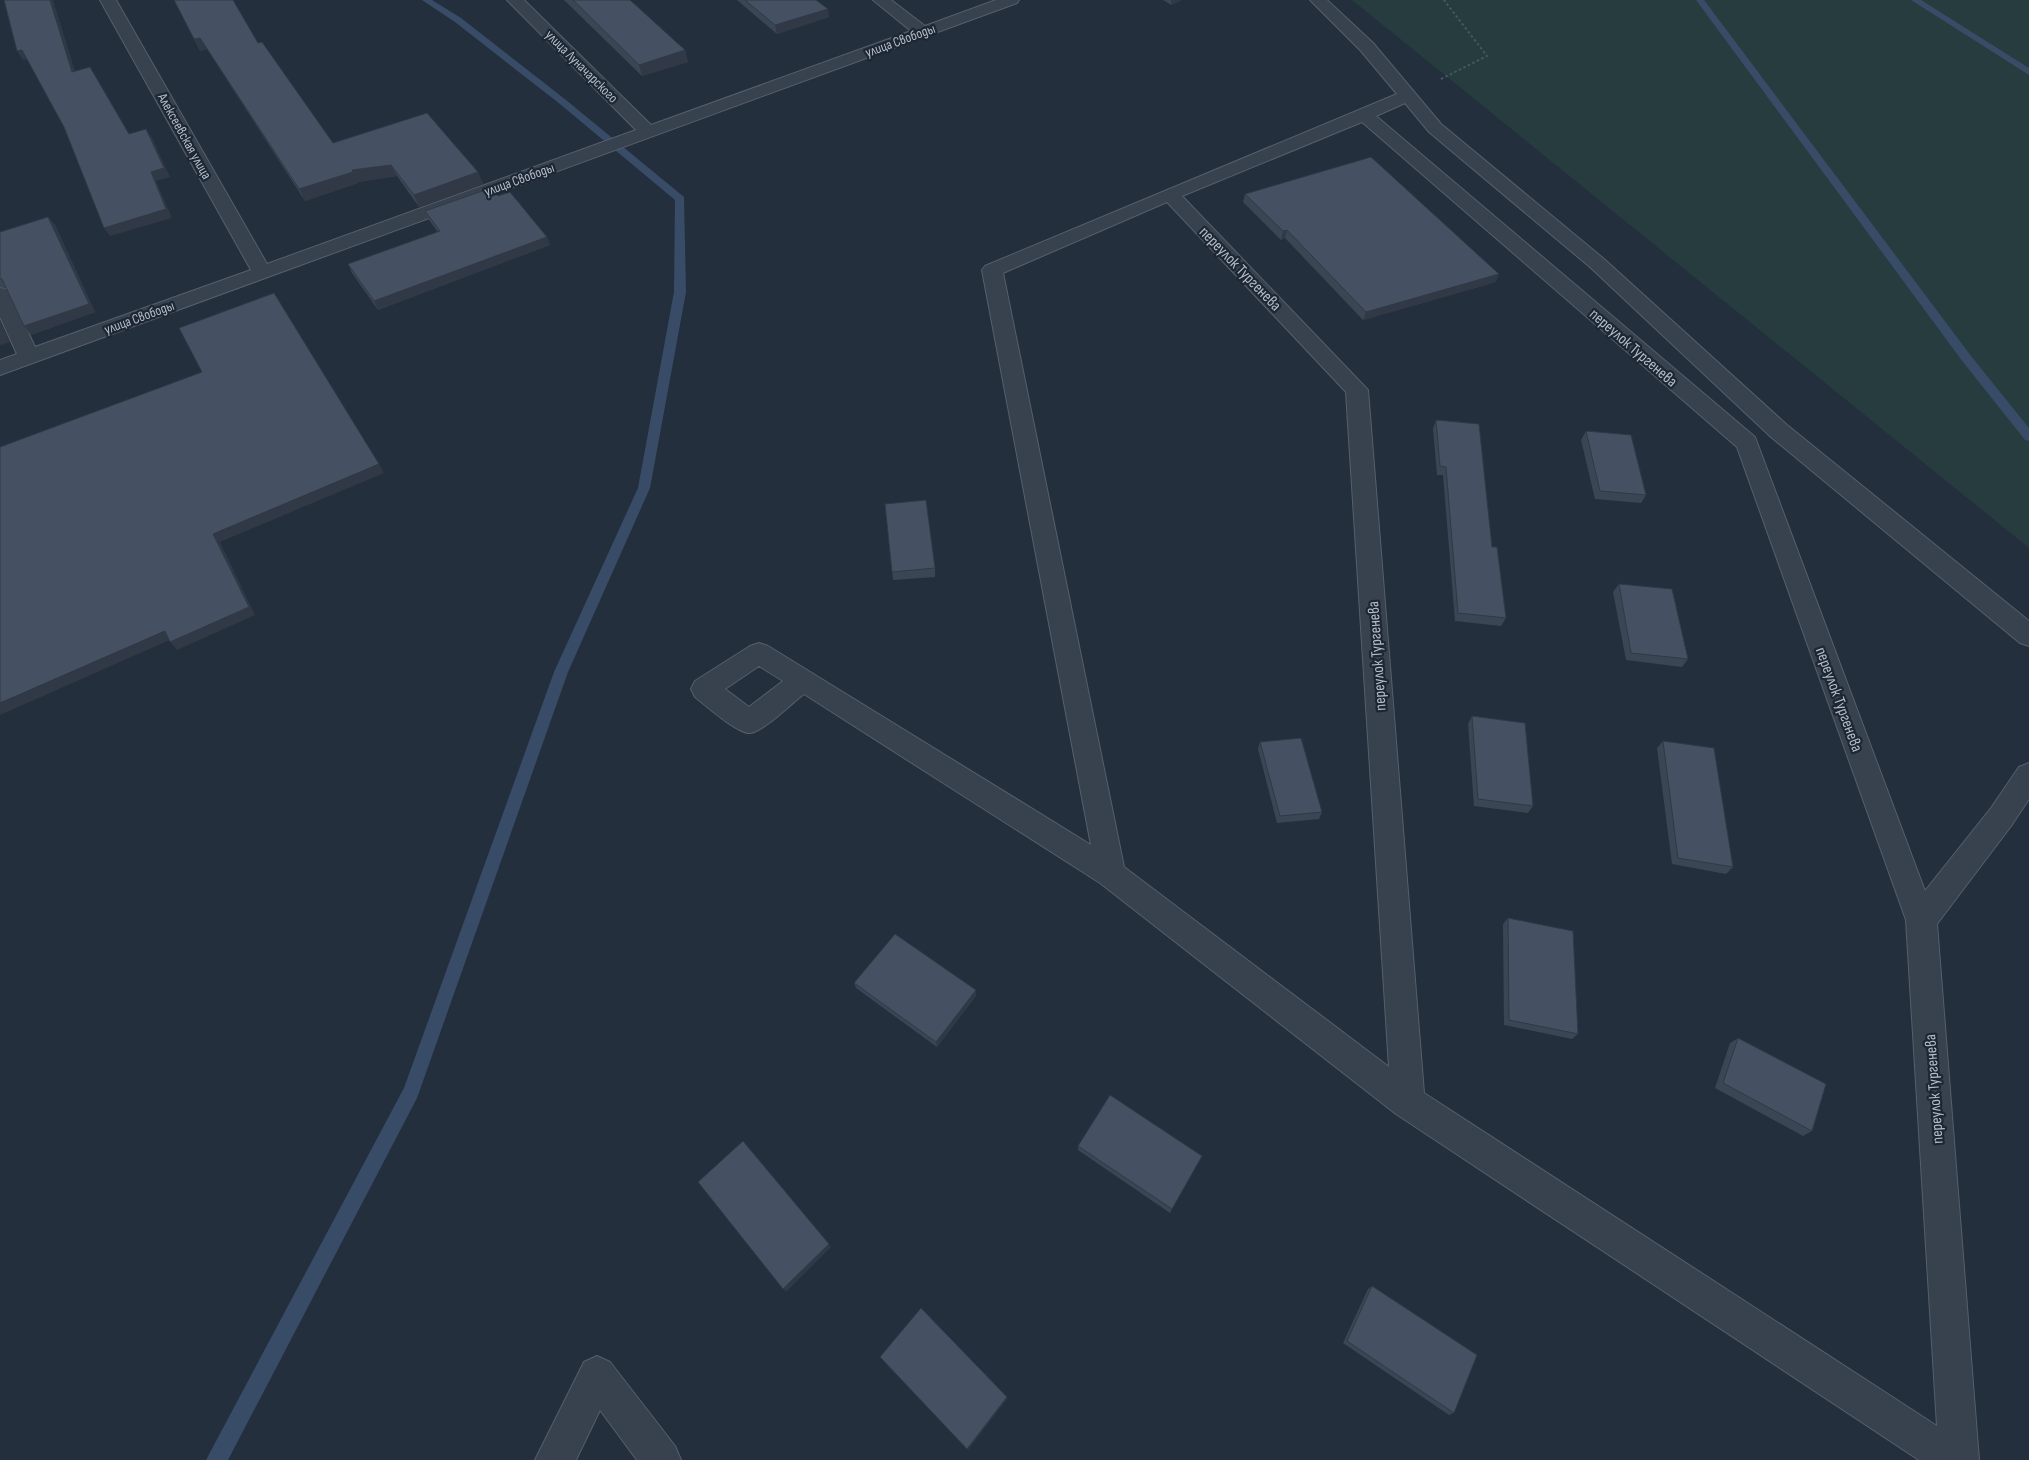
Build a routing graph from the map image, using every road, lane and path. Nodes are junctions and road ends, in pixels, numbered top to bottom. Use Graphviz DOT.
graph roads {
  1 [pos="108,0"];
  2 [pos="515,0"];
  3 [pos="881,0"];
  4 [pos="1011,0"];
  5 [pos="1318,0"];
  6 [pos="1444,0"];
  7 [pos="923,32"];
  8 [pos="1407,96"];
  9 [pos="1364,115"];
  10 [pos="648,132"];
  11 [pos="1170,194"];
  12 [pos="262,272"];
  13 [pos="0,294"];
  14 [pos="29,357"];
  15 [pos="0,368"];
  16 [pos="1779,431"];
  17 [pos="1746,443"];
  18 [pos="2029,636"];
  19 [pos="802,680"];
  20 [pos="2029,775"];
  21 [pos="1111,874"];
  22 [pos="1921,920"];
  23 [pos="1408,1102"];
  24 [pos="554,1460"];
  25 [pos="661,1460"];
  26 [pos="1954,1460"];
  27 [pos="1959,1460"];
  1 -- 12 [label="street, Алексеевская улица"];
  2 -- 10 [label="street, улица Луначарского"];
  3 -- 7 [label="street"];
  4 -- 7 [label="street, улица Свободы"];
  5 -- 8 [label="street"];
  6 -- 8 [label="path"];
  7 -- 10 [label="street, улица Свободы"];
  8 -- 9 [label="street"];
  8 -- 16 [label="street"];
  9 -- 11 [label="street"];
  9 -- 17 [label="street, переулок Тургенева"];
  10 -- 12 [label="street, улица Свободы"];
  11 -- 21 [label="street"];
  11 -- 23 [label="street, переулок Тургенева"];
  12 -- 14 [label="street, улица Свободы"];
  13 -- 14 [label="street"];
  14 -- 15 [label="street, улица Свободы"];
  16 -- 17 [label="street"];
  16 -- 18 [label="street"];
  17 -- 22 [label="street, переулок Тургенева"];
  19 -- 21 [label="street"];
  20 -- 22 [label="street"];
  21 -- 23 [label="street"];
  22 -- 27 [label="street, переулок Тургенева"];
  23 -- 26 [label="street"];
  24 -- 25 [label="street"];
}
